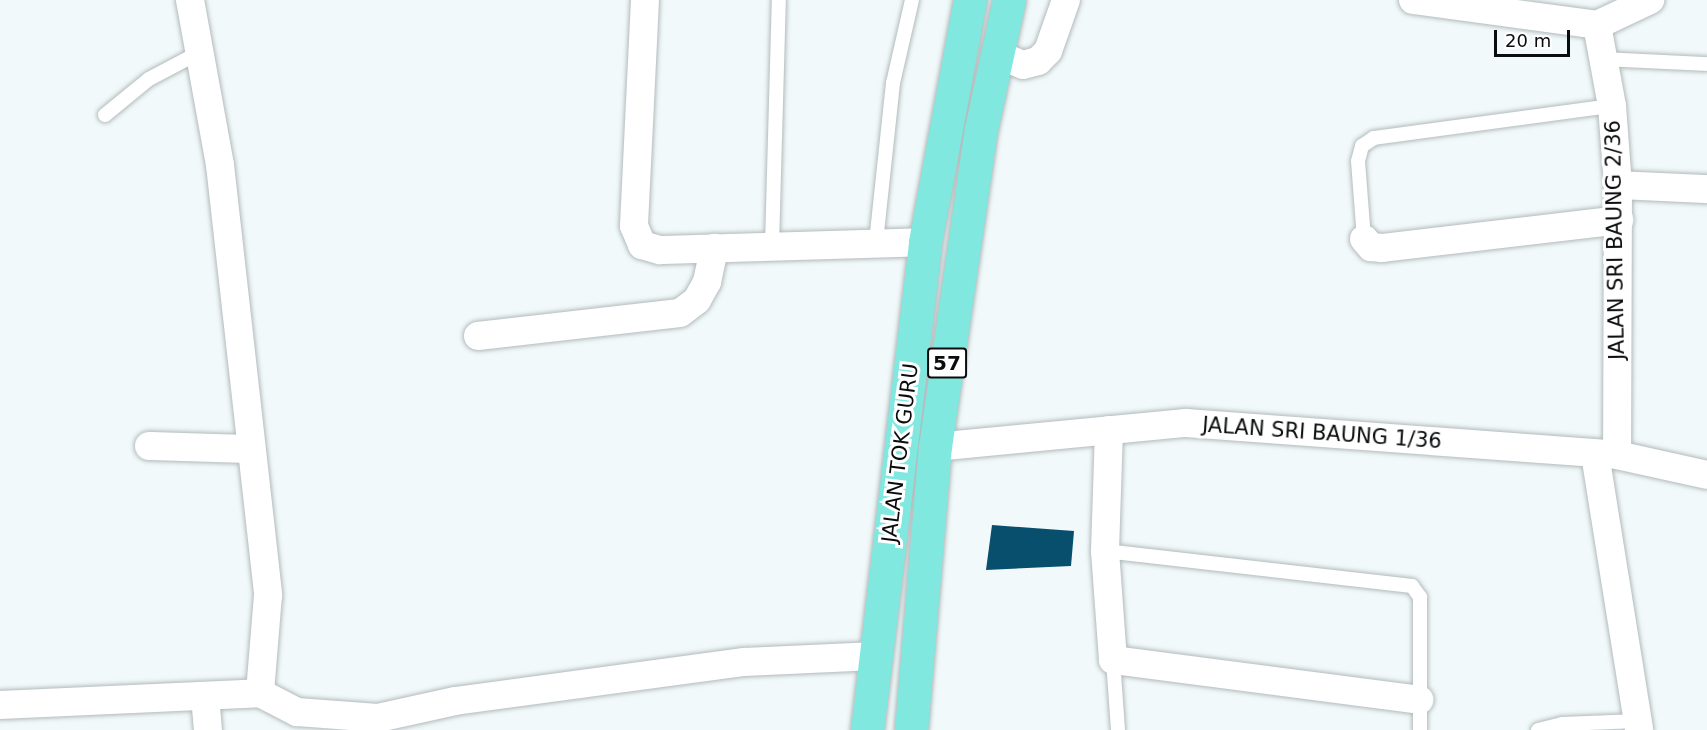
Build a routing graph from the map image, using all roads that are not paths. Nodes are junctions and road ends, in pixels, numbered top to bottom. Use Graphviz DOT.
graph roads {
  1 [pos="190,0"];
  2 [pos="645,0"];
  3 [pos="779,0"];
  4 [pos="912,0"];
  5 [pos="970,0"];
  6 [pos="1009,0"];
  7 [pos="1066,0"];
  8 [pos="1413,0"];
  9 [pos="1650,0"];
  10 [pos="1597,26"];
  11 [pos="203,50"];
  12 [pos="996,54"];
  13 [pos="1604,59"];
  14 [pos="1707,64"];
  15 [pos="1612,106"];
  16 [pos="105,115"];
  17 [pos="1618,185"];
  18 [pos="1707,189"];
  19 [pos="1619,220"];
  20 [pos="1364,239"];
  21 [pos="876,242"];
  22 [pos="925,242"];
  23 [pos="772,245"];
  24 [pos="714,248"];
  25 [pos="478,336"];
  26 [pos="1109,430"];
  27 [pos="149,446"];
  28 [pos="935,447"];
  29 [pos="249,449"];
  30 [pos="1606,454"];
  31 [pos="1707,475"];
  32 [pos="1105,550"];
  33 [pos="876,656"];
  34 [pos="1113,660"];
  35 [pos="260,693"];
  36 [pos="206,696"];
  37 [pos="1419,700"];
  38 [pos="0,705"];
  39 [pos="1639,725"];
  40 [pos="208,730"];
  41 [pos="867,730"];
  42 [pos="911,730"];
  43 [pos="1118,730"];
  44 [pos="1420,730"];
  45 [pos="1538,730"];
  1 -- 11 [label="street"];
  2 -- 24 [label="street"];
  3 -- 23 [label="lane"];
  4 -- 21 [label="lane"];
  5 -- 22 [label="main road, JALAN TOK GURU / 57"];
  6 -- 12 [label="main road, JALAN TOK GURU / 57"];
  7 -- 12 [label="street"];
  8 -- 10 [label="street"];
  9 -- 10 [label="street"];
  10 -- 13 [label="street, JALAN SRI BAUNG 2/36"];
  11 -- 16 [label="lane"];
  11 -- 29 [label="street"];
  12 -- 28 [label="main road, JALAN TOK GURU / 57"];
  13 -- 14 [label="lane"];
  13 -- 15 [label="street, JALAN SRI BAUNG 2/36"];
  15 -- 17 [label="street, JALAN SRI BAUNG 2/36"];
  15 -- 20 [label="lane"];
  17 -- 18 [label="street"];
  17 -- 19 [label="street, JALAN SRI BAUNG 2/36"];
  19 -- 20 [label="street"];
  19 -- 30 [label="street, JALAN SRI BAUNG 2/36"];
  21 -- 22 [label="street"];
  21 -- 23 [label="street"];
  22 -- 33 [label="main road, JALAN TOK GURU / 57"];
  23 -- 24 [label="street"];
  24 -- 25 [label="street"];
  26 -- 28 [label="street, JALAN SRI BAUNG 1/36"];
  26 -- 30 [label="street, JALAN SRI BAUNG 1/36"];
  26 -- 32 [label="street"];
  27 -- 29 [label="street"];
  28 -- 42 [label="main road, JALAN TOK GURU / 57"];
  29 -- 35 [label="street"];
  30 -- 31 [label="street, JALAN SRI BAUNG 1/36"];
  30 -- 39 [label="street, JALAN SRI BAUNG 2/36"];
  32 -- 34 [label="street"];
  32 -- 37 [label="lane"];
  33 -- 35 [label="street"];
  33 -- 41 [label="main road, JALAN TOK GURU / 57"];
  34 -- 37 [label="street"];
  34 -- 43 [label="lane"];
  35 -- 36 [label="street"];
  36 -- 38 [label="street"];
  36 -- 40 [label="street"];
  37 -- 44 [label="lane"];
  39 -- 45 [label="lane"];
}
